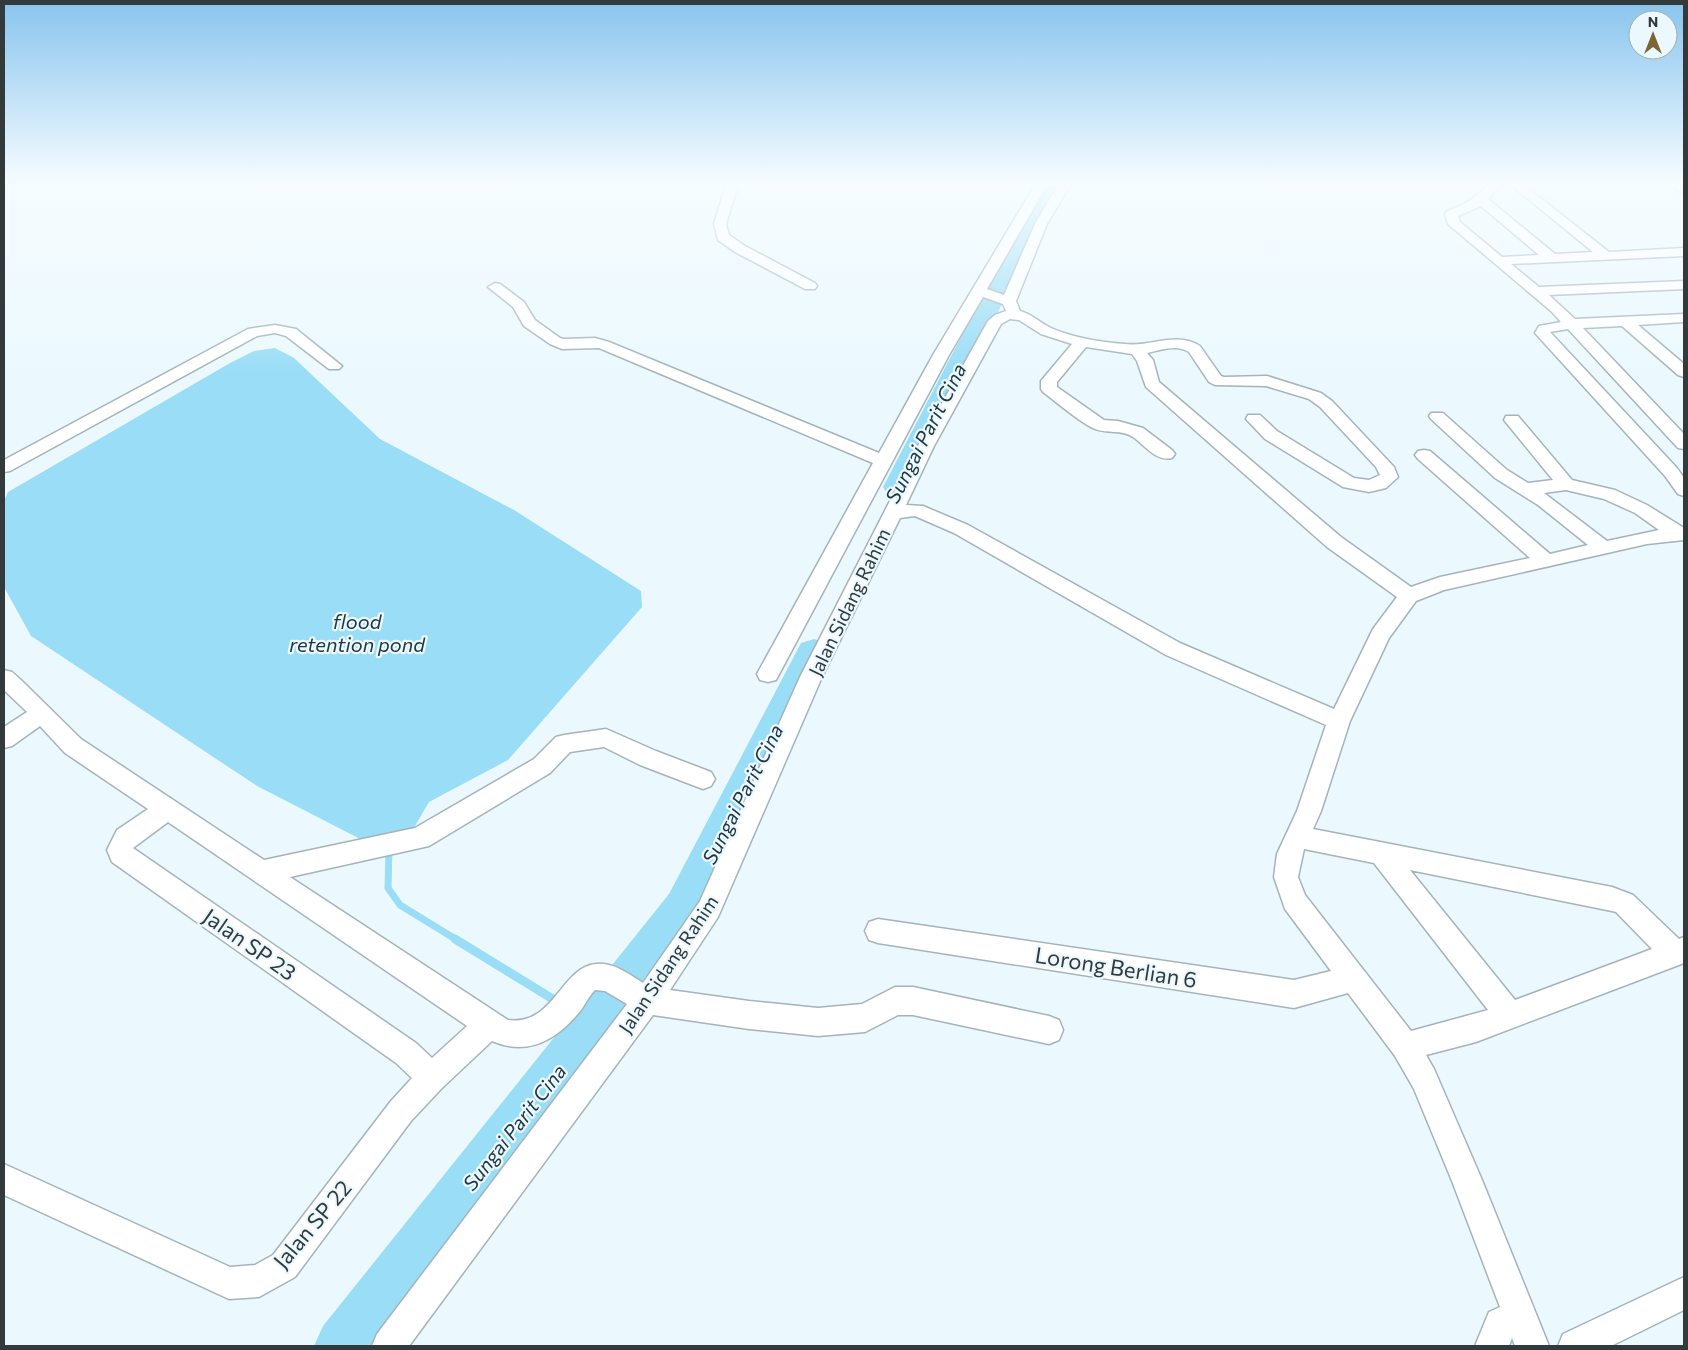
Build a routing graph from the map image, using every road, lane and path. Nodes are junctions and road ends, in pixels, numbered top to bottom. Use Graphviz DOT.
graph roads {
  1 [pos="739,248"];
  2 [pos="1005,248"];
  3 [pos="1032,248"];
  4 [pos="1482,248"];
  5 [pos="1539,248"];
  6 [pos="1596,248"];
  7 [pos="1684,252"];
  8 [pos="1606,256"];
  9 [pos="1551,258"];
  10 [pos="1499,261"];
  11 [pos="1684,284"];
  12 [pos="810,286"];
  13 [pos="495,287"];
  14 [pos="981,291"];
  15 [pos="1536,292"];
  16 [pos="1011,306"];
  17 [pos="1684,318"];
  18 [pos="1625,321"];
  19 [pos="1572,324"];
  20 [pos="1083,341"];
  21 [pos="1137,350"];
  22 [pos="334,366"];
  23 [pos="1684,372"];
  24 [pos="1437,416"];
  25 [pos="1254,419"];
  26 [pos="1512,420"];
  27 [pos="1684,444"];
  28 [pos="1166,454"];
  29 [pos="1424,455"];
  30 [pos="883,461"];
  31 [pos="4,466"];
  32 [pos="1566,484"];
  33 [pos="1527,490"];
  34 [pos="1684,490"];
  35 [pos="893,512"];
  36 [pos="1681,534"];
  37 [pos="1604,548"];
  38 [pos="1546,561"];
  39 [pos="1409,596"];
  40 [pos="768,674"];
  41 [pos="4,678"];
  42 [pos="41,714"];
  43 [pos="1339,721"];
  44 [pos="4,740"];
  45 [pos="703,779"];
  46 [pos="168,809"];
  47 [pos="1297,837"];
  48 [pos="1382,855"];
  49 [pos="262,872"];
  50 [pos="878,931"];
  51 [pos="1680,952"];
  52 [pos="1353,978"];
  53 [pos="641,997"];
  54 [pos="1510,1015"];
  55 [pos="489,1025"];
  56 [pos="1048,1030"];
  57 [pos="1405,1046"];
  58 [pos="432,1078"];
  59 [pos="4,1179"];
  60 [pos="1684,1293"];
  61 [pos="1520,1315"];
  62 [pos="389,1346"];
  63 [pos="1492,1346"];
  64 [pos="1532,1346"];
  65 [pos="1576,1346"];
  1 -- 12 [label="street"];
  2 -- 14 [label="street"];
  3 -- 16 [label="street"];
  4 -- 10 [label="street"];
  5 -- 9 [label="street"];
  6 -- 8 [label="street"];
  7 -- 8 [label="street"];
  8 -- 9 [label="street"];
  9 -- 10 [label="street"];
  10 -- 15 [label="street"];
  11 -- 15 [label="street"];
  13 -- 30 [label="street"];
  14 -- 16 [label="street"];
  14 -- 30 [label="street"];
  15 -- 19 [label="street"];
  16 -- 20 [label="street"];
  16 -- 35 [label="street, Jalan Sidang Rahim"];
  17 -- 18 [label="street"];
  18 -- 19 [label="street"];
  18 -- 23 [label="street"];
  19 -- 27 [label="street"];
  19 -- 34 [label="street"];
  20 -- 21 [label="street"];
  20 -- 28 [label="street"];
  21 -- 25 [label="street"];
  21 -- 39 [label="street"];
  22 -- 31 [label="street"];
  24 -- 33 [label="street"];
  26 -- 32 [label="street"];
  29 -- 38 [label="street"];
  30 -- 40 [label="street"];
  32 -- 33 [label="street"];
  32 -- 36 [label="street"];
  33 -- 37 [label="street"];
  35 -- 43 [label="street"];
  35 -- 53 [label="street, Jalan Sidang Rahim"];
  36 -- 37 [label="street"];
  37 -- 38 [label="street"];
  38 -- 39 [label="street"];
  39 -- 43 [label="street"];
  41 -- 42 [label="street"];
  42 -- 44 [label="street"];
  42 -- 46 [label="street"];
  43 -- 47 [label="street"];
  45 -- 49 [label="street"];
  46 -- 49 [label="street"];
  46 -- 58 [label="street, Jalan SP 23"];
  47 -- 48 [label="street"];
  47 -- 52 [label="street"];
  48 -- 51 [label="street"];
  48 -- 54 [label="street"];
  49 -- 55 [label="street"];
  50 -- 52 [label="street, Lorong Berlian 6"];
  51 -- 54 [label="street"];
  52 -- 57 [label="street"];
  53 -- 55 [label="street"];
  53 -- 56 [label="street"];
  53 -- 62 [label="street, Jalan Sidang Rahim"];
  54 -- 57 [label="street"];
  55 -- 58 [label="street, Jalan SP 22"];
  57 -- 61 [label="street"];
  58 -- 59 [label="street, Jalan SP 22"];
  60 -- 65 [label="street"];
  61 -- 63 [label="street"];
  61 -- 64 [label="street"];
}
